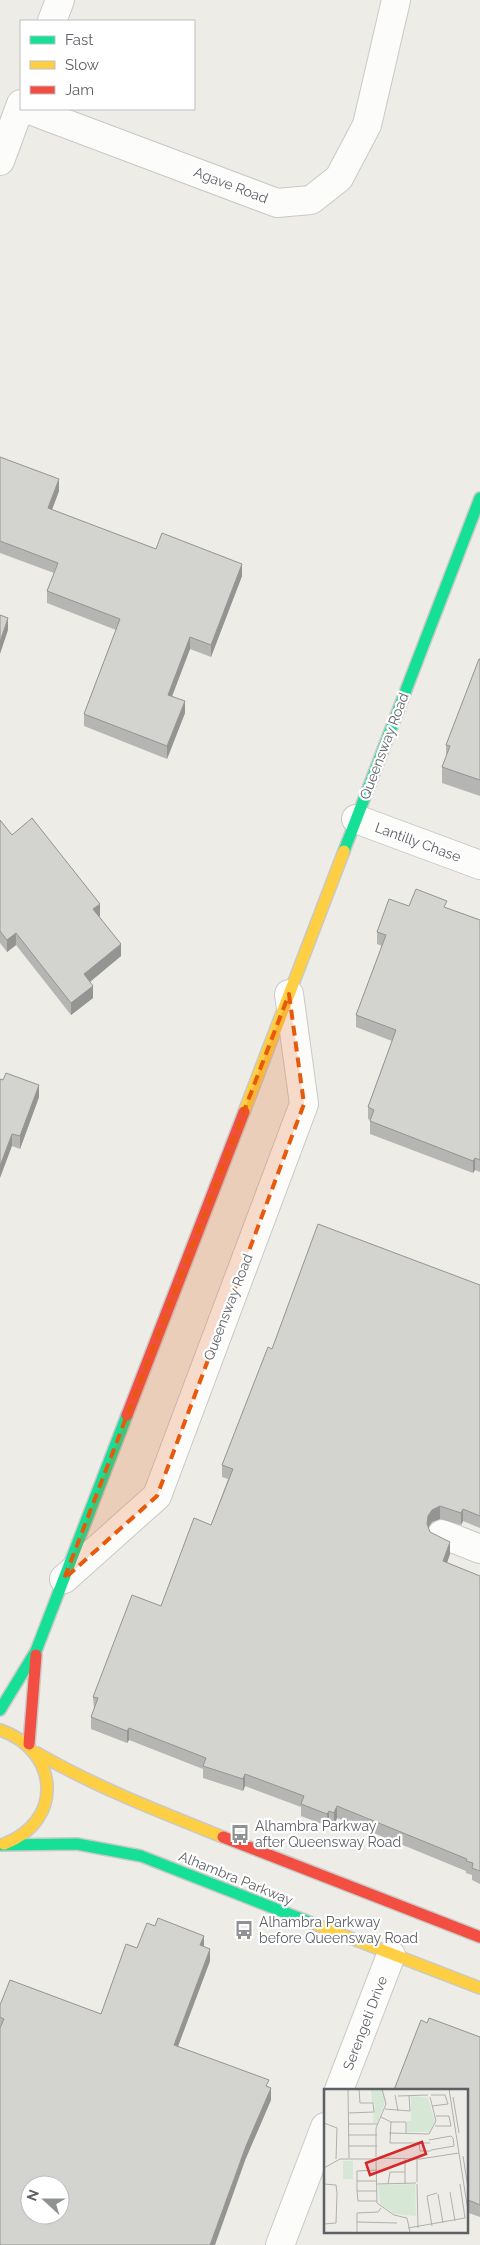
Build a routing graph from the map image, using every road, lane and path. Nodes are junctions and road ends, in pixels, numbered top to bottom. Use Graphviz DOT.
graph roads {
  1 [pos="60,0"];
  2 [pos="396,0"];
  3 [pos="52,20"];
  4 [pos="20,110"];
  5 [pos="33,110"];
  6 [pos="0,161"];
  7 [pos="480,498"];
  8 [pos="356,820"];
  9 [pos="480,865"];
  10 [pos="289,994"];
  11 [pos="442,1534"];
  12 [pos="480,1549"];
  13 [pos="64,1579"];
  14 [pos="36,1650"];
  15 [pos="0,1710"];
  16 [pos="0,1730"];
  17 [pos="33,1748"];
  18 [pos="1,1845"];
  19 [pos="480,1937"];
  20 [pos="391,1955"];
  21 [pos="480,1988"];
  22 [pos="339,2089"];
  23 [pos="324,2131"];
  24 [pos="280,2245"];
  1 -- 3 [label="street"];
  2 -- 5 [label="street, Agave Road"];
  4 -- 6 [label="street"];
  7 -- 8 [label="street, Queensway Road"];
  8 -- 9 [label="street, Lantilly Chase"];
  8 -- 10 [label="street, Queensway Road"];
  10 -- 13 [label="street, Queensway Road"];
  10 -- 13 [label="street, Queensway Road"];
  11 -- 12 [label="street"];
  13 -- 14 [label="street, Queensway Road"];
  14 -- 15 [label="street, Queensway Road"];
  14 -- 17 [label="street, Queensway Road"];
  16 -- 17 [label="street"];
  17 -- 18 [label="street"];
  17 -- 19 [label="street"];
  18 -- 20 [label="street, Alhambra Parkway"];
  20 -- 21 [label="street, Alhambra Parkway"];
  20 -- 22 [label="street, Serengeti Drive"];
  23 -- 24 [label="street"];
}
